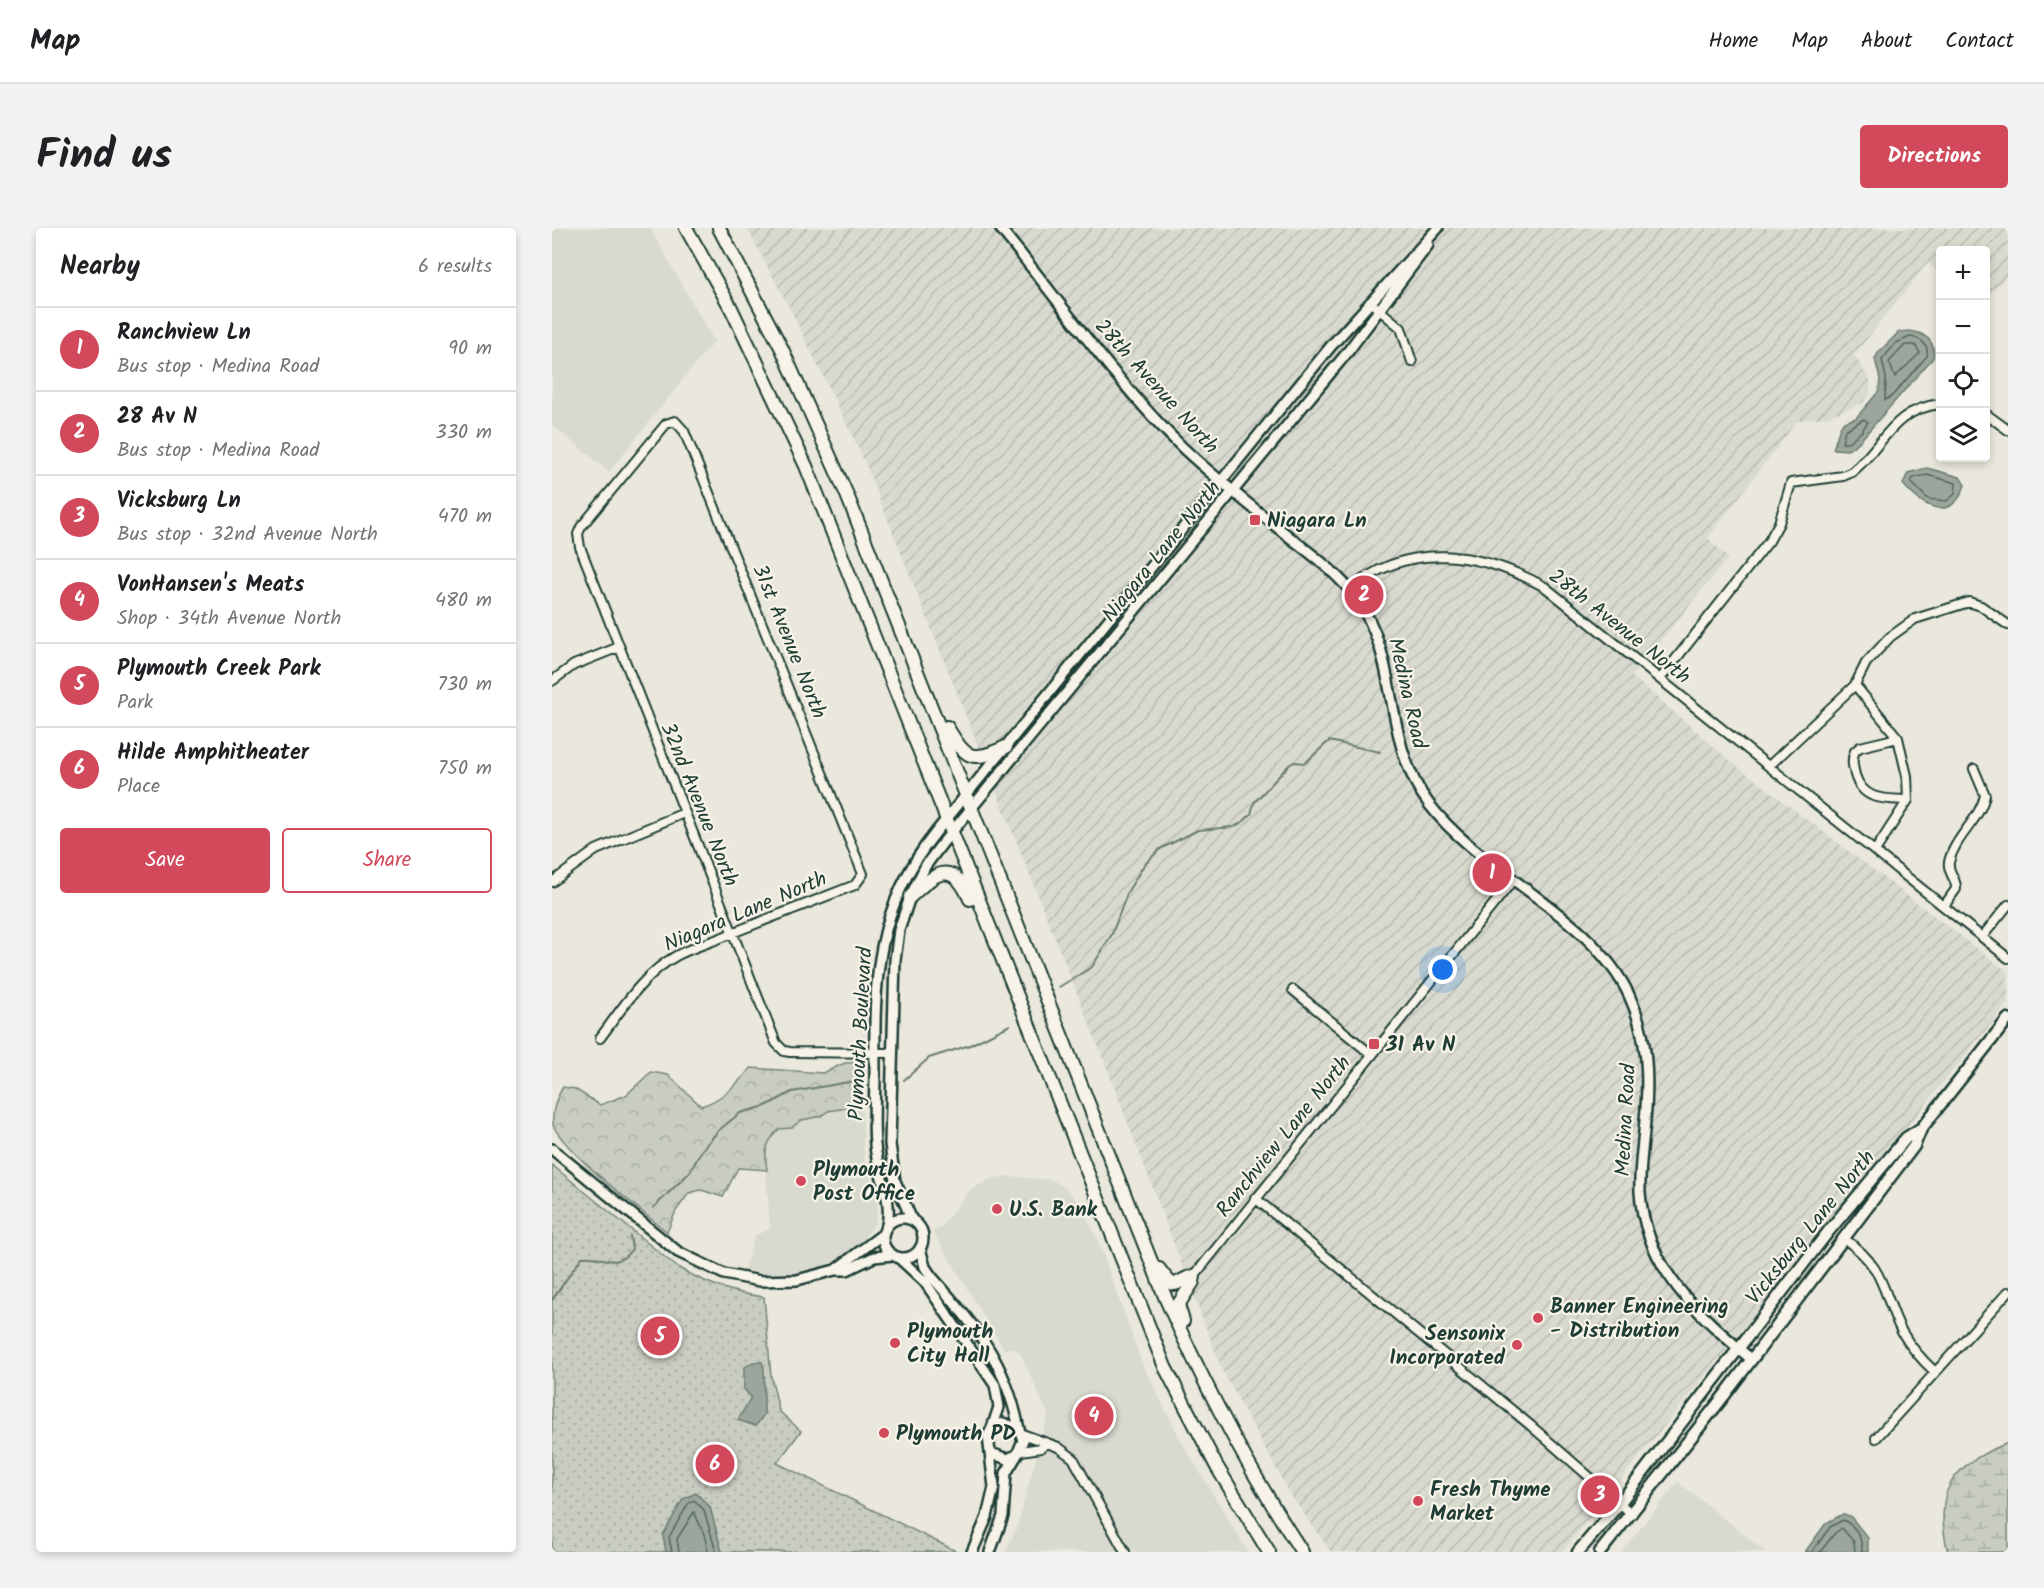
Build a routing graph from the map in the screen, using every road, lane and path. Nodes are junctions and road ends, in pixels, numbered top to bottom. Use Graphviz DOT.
graph roads {
  1 [pos="686,228"];
  2 [pos="719,228"];
  3 [pos="1000,228"];
  4 [pos="1439,228"];
  5 [pos="1370,302"];
  6 [pos="1380,310"];
  7 [pos="1412,362"];
  8 [pos="1936,405"];
  9 [pos="1990,417"];
  10 [pos="2008,430"];
  11 [pos="1221,481"];
  12 [pos="1233,491"];
  13 [pos="578,534"];
  14 [pos="1349,590"];
  15 [pos="2008,625"];
  16 [pos="619,647"];
  17 [pos="1660,679"];
  18 [pos="552,681"];
  19 [pos="1855,685"];
  20 [pos="927,695"];
  21 [pos="1898,738"];
  22 [pos="1006,747"];
  23 [pos="1769,766"];
  24 [pos="1974,769"];
  25 [pos="968,795"];
  26 [pos="1908,800"];
  27 [pos="973,809"];
  28 [pos="684,813"];
  29 [pos="946,820"];
  30 [pos="952,832"];
  31 [pos="1875,851"];
  32 [pos="861,878"];
  33 [pos="1514,879"];
  34 [pos="552,882"];
  35 [pos="910,897"];
  36 [pos="2008,905"];
  37 [pos="1944,906"];
  38 [pos="732,933"];
  39 [pos="1982,938"];
  40 [pos="1000,956"];
  41 [pos="2008,958"];
  42 [pos="1293,990"];
  43 [pos="2008,1019"];
  44 [pos="600,1038"];
  45 [pos="874,1053"];
  46 [pos="891,1053"];
  47 [pos="1372,1055"];
  48 [pos="1921,1129"];
  49 [pos="552,1149"];
  50 [pos="1255,1198"];
  51 [pos="912,1220"];
  52 [pos="887,1225"];
  53 [pos="883,1234"];
  54 [pos="1843,1238"];
  55 [pos="920,1248"];
  56 [pos="895,1256"];
  57 [pos="1149,1256"];
  58 [pos="835,1270"];
  59 [pos="1194,1276"];
  60 [pos="2008,1292"];
  61 [pos="1739,1349"];
  62 [pos="1751,1359"];
  63 [pos="1935,1372"];
  64 [pos="1220,1413"];
  65 [pos="992,1428"];
  66 [pos="1020,1432"];
  67 [pos="1876,1438"];
  68 [pos="1047,1443"];
  69 [pos="992,1453"];
  70 [pos="1019,1453"];
  71 [pos="1619,1504"];
  72 [pos="1632,1514"];
  73 [pos="972,1552"];
  74 [pos="990,1552"];
  75 [pos="1125,1552"];
  76 [pos="1269,1552"];
  77 [pos="1302,1552"];
  78 [pos="1578,1552"];
  79 [pos="1600,1552"];
  1 -- 29 [label="main road"];
  2 -- 20 [label="main road"];
  3 -- 11 [label="street, 28th Avenue North"];
  4 -- 5 [label="street, Niagara Lane North"];
  4 -- 6 [label="street, Niagara Lane North"];
  5 -- 6 [label="street"];
  5 -- 11 [label="street, Niagara Lane North"];
  6 -- 7 [label="street"];
  6 -- 12 [label="street, Niagara Lane North"];
  8 -- 17 [label="street"];
  9 -- 10 [label="street"];
  11 -- 12 [label="street, 28th Avenue North"];
  11 -- 22 [label="street, Niagara Lane North"];
  12 -- 14 [label="street, 28th Avenue North"];
  12 -- 27 [label="street, Niagara Lane North"];
  13 -- 16 [label="street, 32nd Avenue North"];
  13 -- 32 [label="street, 31st Avenue North"];
  14 -- 17 [label="street, 28th Avenue North"];
  14 -- 33 [label="street, Medina Road"];
  15 -- 19 [label="street"];
  16 -- 18 [label="street"];
  16 -- 28 [label="street, 32nd Avenue North"];
  17 -- 23 [label="street, 28th Avenue North"];
  19 -- 21 [label="street"];
  19 -- 23 [label="street"];
  20 -- 22 [label="main road"];
  20 -- 25 [label="main road"];
  21 -- 26 [label="street"];
  21 -- 26 [label="street"];
  22 -- 25 [label="street, Niagara Lane North"];
  23 -- 31 [label="street, 28th Avenue North"];
  24 -- 37 [label="street"];
  25 -- 27 [label="main road"];
  25 -- 29 [label="street, Plymouth Boulevard"];
  26 -- 31 [label="street"];
  27 -- 30 [label="street, Plymouth Boulevard"];
  27 -- 57 [label="main road"];
  28 -- 34 [label="street"];
  28 -- 38 [label="street, 32nd Avenue North"];
  29 -- 30 [label="main road"];
  29 -- 45 [label="street, Plymouth Boulevard"];
  30 -- 35 [label="street, Plymouth Boulevard"];
  30 -- 40 [label="main road"];
  31 -- 37 [label="street, 28th Avenue North"];
  32 -- 38 [label="street, Niagara Lane North"];
  33 -- 47 [label="street, Ranchview Lane North"];
  33 -- 61 [label="street, Medina Road"];
  35 -- 40 [label="main road"];
  35 -- 46 [label="street, Plymouth Boulevard"];
  36 -- 39 [label="street"];
  37 -- 39 [label="street, 28th Avenue North"];
  38 -- 44 [label="street, Niagara Lane North"];
  38 -- 45 [label="street, 32nd Avenue North"];
  39 -- 41 [label="street, 28th Avenue North"];
  40 -- 76 [label="main road"];
  42 -- 47 [label="street"];
  43 -- 48 [label="main road, Vicksburg Lane North"];
  45 -- 46 [label="street, 32nd Avenue North"];
  45 -- 52 [label="street, Plymouth Boulevard"];
  46 -- 51 [label="street, Plymouth Boulevard"];
  47 -- 50 [label="street, Ranchview Lane North"];
  48 -- 54 [label="main road, Vicksburg Lane North"];
  48 -- 61 [label="main road, Vicksburg Lane North"];
  49 -- 58 [label="street"];
  50 -- 59 [label="street, Ranchview Lane North"];
  50 -- 71 [label="street"];
  51 -- 52 [label="street"];
  51 -- 55 [label="street"];
  52 -- 53 [label="street"];
  53 -- 56 [label="street"];
  53 -- 58 [label="street"];
  54 -- 62 [label="main road, Vicksburg Lane North"];
  54 -- 63 [label="street"];
  55 -- 56 [label="street"];
  55 -- 66 [label="street"];
  56 -- 58 [label="street"];
  56 -- 65 [label="street"];
  57 -- 59 [label="main road"];
  57 -- 64 [label="main road"];
  59 -- 64 [label="main road"];
  60 -- 63 [label="street"];
  61 -- 62 [label="street, Medina Road"];
  61 -- 71 [label="main road, Vicksburg Lane North"];
  62 -- 72 [label="main road, Vicksburg Lane North"];
  63 -- 67 [label="street"];
  64 -- 77 [label="main road"];
  65 -- 66 [label="street"];
  65 -- 69 [label="street"];
  66 -- 68 [label="street"];
  66 -- 70 [label="street"];
  68 -- 70 [label="street"];
  68 -- 75 [label="street"];
  69 -- 70 [label="street"];
  69 -- 73 [label="street"];
  70 -- 74 [label="street"];
  71 -- 72 [label="street"];
  71 -- 78 [label="main road, Vicksburg Lane North"];
  72 -- 79 [label="main road, Vicksburg Lane North"];
}
